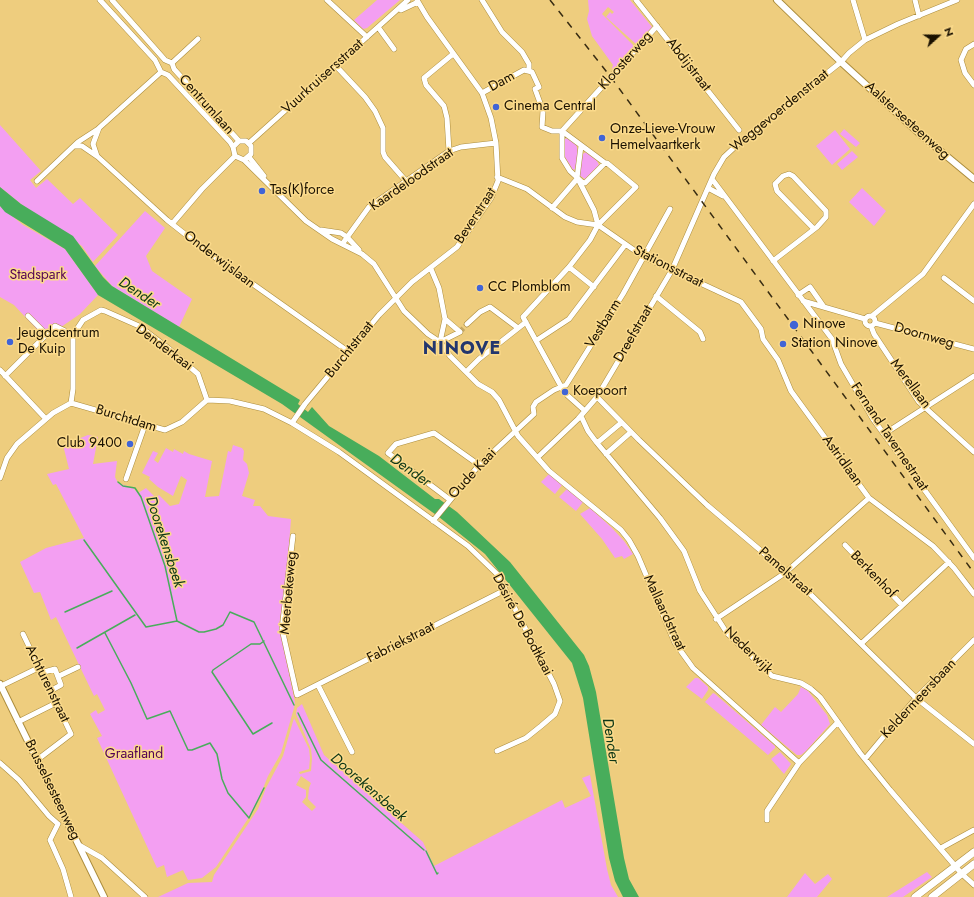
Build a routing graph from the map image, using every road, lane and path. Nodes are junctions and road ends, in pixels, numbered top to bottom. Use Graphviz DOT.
graph roads {
  1 [pos="100,0"];
  2 [pos="112,0"];
  3 [pos="327,0"];
  4 [pos="408,0"];
  5 [pos="482,0"];
  6 [pos="636,0"];
  7 [pos="777,0"];
  8 [pos="853,0"];
  9 [pos="915,0"];
  10 [pos="957,0"];
  11 [pos="417,1"];
  12 [pos="396,12"];
  13 [pos="919,16"];
  14 [pos="128,19"];
  15 [pos="123,24"];
  16 [pos="657,26"];
  17 [pos="378,27"];
  18 [pos="367,37"];
  19 [pos="198,39"];
  20 [pos="865,40"];
  21 [pos="974,44"];
  22 [pos="394,49"];
  23 [pos="453,54"];
  24 [pos="165,60"];
  25 [pos="841,62"];
  26 [pos="159,66"];
  27 [pos="173,66"];
  28 [pos="336,66"];
  29 [pos="529,70"];
  30 [pos="161,72"];
  31 [pos="168,75"];
  32 [pos="974,85"];
  33 [pos="482,93"];
  34 [pos="99,128"];
  35 [pos="562,131"];
  36 [pos="746,138"];
  37 [pos="239,141"];
  38 [pos="249,143"];
  39 [pos="496,143"];
  40 [pos="76,146"];
  41 [pos="581,146"];
  42 [pos="233,147"];
  43 [pos="449,151"];
  44 [pos="235,156"];
  45 [pos="98,157"];
  46 [pos="249,157"];
  47 [pos="244,160"];
  48 [pos="605,163"];
  49 [pos="497,177"];
  50 [pos="577,179"];
  51 [pos="712,179"];
  52 [pos="974,179"];
  53 [pos="37,181"];
  54 [pos="406,181"];
  55 [pos="708,188"];
  56 [pos="272,189"];
  57 [pos="725,197"];
  58 [pos="974,204"];
  59 [pos="552,208"];
  60 [pos="670,209"];
  61 [pos="172,224"];
  62 [pos="598,226"];
  63 [pos="318,229"];
  64 [pos="814,229"];
  65 [pos="348,237"];
  66 [pos="343,243"];
  67 [pos="625,245"];
  68 [pos="362,254"];
  69 [pos="644,257"];
  70 [pos="773,261"];
  71 [pos="569,267"];
  72 [pos="431,269"];
  73 [pos="672,270"];
  74 [pos="944,278"];
  75 [pos="594,287"];
  76 [pos="798,295"];
  77 [pos="656,296"];
  78 [pos="396,298"];
  79 [pos="803,301"];
  80 [pos="974,301"];
  81 [pos="740,302"];
  82 [pos="824,307"];
  83 [pos="28,316"];
  84 [pos="872,316"];
  85 [pos="445,319"];
  86 [pos="525,319"];
  87 [pos="865,319"];
  88 [pos="467,324"];
  89 [pos="873,324"];
  90 [pos="518,328"];
  91 [pos="46,334"];
  92 [pos="73,334"];
  93 [pos="704,339"];
  94 [pos="537,340"];
  95 [pos="440,342"];
  96 [pos="974,349"];
  97 [pos="349,352"];
  98 [pos="0,370"];
  99 [pos="466,372"];
  100 [pos="5,376"];
  101 [pos="974,376"];
  102 [pos="563,390"];
  103 [pos="598,397"];
  104 [pos="207,400"];
  105 [pos="71,403"];
  106 [pos="926,408"];
  107 [pos="583,413"];
  108 [pos="46,419"];
  109 [pos="294,419"];
  110 [pos="621,423"];
  111 [pos="145,425"];
  112 [pos="517,431"];
  113 [pos="631,432"];
  114 [pos="884,434"];
  115 [pos="597,443"];
  116 [pos="974,452"];
  117 [pos="606,454"];
  118 [pos="538,458"];
  119 [pos="479,465"];
  120 [pos="0,478"];
  121 [pos="126,479"];
  122 [pos="869,498"];
  123 [pos="449,499"];
  124 [pos="434,520"];
  125 [pos="293,536"];
  126 [pos="845,545"];
  127 [pos="974,558"];
  128 [pos="949,562"];
  129 [pos="785,573"];
  130 [pos="505,590"];
  131 [pos="974,594"];
  132 [pos="902,605"];
  133 [pos="716,619"];
  134 [pos="23,634"];
  135 [pos="974,640"];
  136 [pos="862,643"];
  137 [pos="78,667"];
  138 [pos="40,671"];
  139 [pos="59,676"];
  140 [pos="0,685"];
  141 [pos="318,685"];
  142 [pos="50,691"];
  143 [pos="297,695"];
  144 [pos="916,698"];
  145 [pos="56,703"];
  146 [pos="18,722"];
  147 [pos="838,722"];
  148 [pos="974,744"];
  149 [pos="498,751"];
  150 [pos="352,752"];
  151 [pos="865,759"];
  152 [pos="37,760"];
  153 [pos="0,763"];
  154 [pos="799,763"];
  155 [pos="767,820"];
  156 [pos="67,821"];
  157 [pos="58,824"];
  158 [pos="974,830"];
  159 [pos="79,845"];
  160 [pos="941,848"];
  161 [pos="974,852"];
  162 [pos="974,864"];
  163 [pos="956,867"];
  164 [pos="962,874"];
  165 [pos="974,885"];
  166 [pos="71,897"];
  167 [pos="104,897"];
  168 [pos="145,897"];
  169 [pos="915,897"];
  170 [pos="932,897"];
  1 -- 15 [label="street, Centrumlaan"];
  2 -- 14 [label="street, Centrumlaan"];
  3 -- 18 [label="street"];
  4 -- 12 [label="street, Vuurkruisersstraat"];
  5 -- 29 [label="street"];
  6 -- 16 [label="street, Abdijstraat"];
  7 -- 25 [label="main road, Aalstersesteenweg"];
  8 -- 20 [label="street"];
  9 -- 13 [label="street"];
  10 -- 13 [label="street, Weggevoerdenstraat"];
  11 -- 12 [label="street, Vuurkruisersstraat"];
  11 -- 23 [label="street, Beverstraat"];
  12 -- 17 [label="street, Vuurkruisersstraat"];
  13 -- 20 [label="street, Weggevoerdenstraat"];
  14 -- 15 [label="street"];
  14 -- 24 [label="street, Centrumlaan"];
  15 -- 26 [label="street, Centrumlaan"];
  16 -- 35 [label="street, Kloosterweg"];
  16 -- 36 [label="street, Abdijstraat"];
  17 -- 18 [label="street, Vuurkruisersstraat"];
  17 -- 22 [label="street"];
  18 -- 28 [label="street, Vuurkruisersstraat"];
  19 -- 27 [label="street, Centrumlaan"];
  20 -- 25 [label="street, Weggevoerdenstraat"];
  21 -- 32 [label="street"];
  23 -- 33 [label="street, Beverstraat"];
  23 -- 43 [label="street"];
  24 -- 26 [label="street"];
  24 -- 27 [label="street, Centrumlaan"];
  25 -- 36 [label="street, Weggevoerdenstraat"];
  25 -- 52 [label="main road, Aalstersesteenweg"];
  26 -- 30 [label="street, Centrumlaan"];
  27 -- 31 [label="street, Centrumlaan"];
  27 -- 37 [label="street, Centrumlaan"];
  28 -- 38 [label="street, Vuurkruisersstraat"];
  28 -- 54 [label="street"];
  29 -- 33 [label="street, Dam"];
  29 -- 35 [label="street, Dam"];
  30 -- 31 [label="street, Centrumlaan"];
  30 -- 34 [label="street"];
  31 -- 42 [label="street, Centrumlaan"];
  33 -- 39 [label="street, Beverstraat"];
  34 -- 40 [label="street"];
  34 -- 45 [label="street"];
  35 -- 41 [label="street"];
  35 -- 50 [label="street"];
  36 -- 51 [label="street, Weggevoerdenstraat"];
  37 -- 38 [label="street, Centrumlaan"];
  37 -- 42 [label="street, Centrumlaan"];
  38 -- 46 [label="street, Centrumlaan"];
  39 -- 43 [label="street, Kaardeloodstraat"];
  39 -- 49 [label="street, Beverstraat"];
  40 -- 45 [label="street, Onderwijslaan"];
  40 -- 53 [label="street"];
  41 -- 48 [label="street"];
  41 -- 50 [label="street"];
  42 -- 44 [label="street, Centrumlaan"];
  43 -- 54 [label="street, Kaardeloodstraat"];
  44 -- 47 [label="street, Centrumlaan"];
  44 -- 61 [label="street"];
  45 -- 61 [label="street, Onderwijslaan"];
  46 -- 47 [label="street"];
  46 -- 56 [label="street, Centrumlaan"];
  47 -- 56 [label="street, Centrumlaan"];
  48 -- 50 [label="street"];
  48 -- 62 [label="street"];
  49 -- 59 [label="street"];
  49 -- 72 [label="street, Beverstraat"];
  50 -- 59 [label="street"];
  50 -- 62 [label="street"];
  51 -- 55 [label="street, Weggevoerdenstraat"];
  51 -- 57 [label="street, Fernand Tavernestraat"];
  54 -- 65 [label="street, Kaardeloodstraat"];
  55 -- 57 [label="street, Fernand Tavernestraat"];
  55 -- 73 [label="street, Weggevoerdenstraat"];
  56 -- 63 [label="street, Centrumlaan"];
  57 -- 70 [label="street, Fernand Tavernestraat"];
  58 -- 84 [label="street"];
  59 -- 62 [label="street"];
  60 -- 69 [label="street, Vestbarm"];
  61 -- 97 [label="street, Onderwijslaan"];
  62 -- 67 [label="street, Stationsstraat"];
  62 -- 71 [label="street"];
  63 -- 65 [label="street, Centrumlaan"];
  63 -- 66 [label="street, Centrumlaan"];
  64 -- 64 [label="street"];
  64 -- 70 [label="street"];
  65 -- 66 [label="street, Kaardeloodstraat"];
  65 -- 68 [label="street, Centrumlaan"];
  66 -- 68 [label="street, Centrumlaan"];
  67 -- 69 [label="street, Stationsstraat"];
  67 -- 75 [label="street"];
  68 -- 78 [label="street, Centrumlaan"];
  69 -- 73 [label="street, Stationsstraat"];
  69 -- 102 [label="street, Vestbarm"];
  70 -- 76 [label="street, Fernand Tavernestraat"];
  71 -- 75 [label="street"];
  71 -- 86 [label="street"];
  72 -- 78 [label="street, Beverstraat"];
  72 -- 85 [label="street"];
  73 -- 77 [label="street, Dreefstraat"];
  73 -- 81 [label="street, Stationsstraat"];
  74 -- 80 [label="street"];
  75 -- 94 [label="street"];
  76 -- 79 [label="street, Fernand Tavernestraat"];
  76 -- 82 [label="street"];
  77 -- 93 [label="street"];
  77 -- 103 [label="street, Dreefstraat"];
  78 -- 95 [label="street, Centrumlaan"];
  78 -- 97 [label="street, Burchtstraat"];
  79 -- 82 [label="street"];
  79 -- 114 [label="street, Fernand Tavernestraat"];
  81 -- 122 [label="street, Astridlaan"];
  82 -- 87 [label="street"];
  83 -- 91 [label="street"];
  84 -- 87 [label="street"];
  84 -- 89 [label="street, Doornweg"];
  85 -- 95 [label="street"];
  85 -- 95 [label="street"];
  86 -- 90 [label="street"];
  86 -- 94 [label="street"];
  87 -- 89 [label="street"];
  88 -- 90 [label="street"];
  89 -- 96 [label="street, Doornweg"];
  89 -- 106 [label="street, Merellaan"];
  90 -- 99 [label="street"];
  91 -- 92 [label="street"];
  91 -- 100 [label="street"];
  92 -- 104 [label="street, Denderkaai"];
  92 -- 105 [label="street"];
  94 -- 102 [label="street"];
  95 -- 99 [label="street, Centrumlaan"];
  97 -- 109 [label="street, Burchtstraat"];
  98 -- 100 [label="street"];
  99 -- 112 [label="street, Mallaardstraat"];
  100 -- 108 [label="street"];
  101 -- 106 [label="street"];
  102 -- 107 [label="street"];
  102 -- 112 [label="street, Vestbarm"];
  103 -- 107 [label="street, Dreefstraat"];
  103 -- 110 [label="street, Pamelstraat"];
  104 -- 109 [label="street, Désiré De Bodtkaai"];
  104 -- 111 [label="street, Burchtdam"];
  105 -- 108 [label="street"];
  105 -- 111 [label="street, Burchtdam"];
  106 -- 114 [label="street"];
  106 -- 116 [label="street, Merellaan"];
  107 -- 115 [label="street, Nederwijk"];
  107 -- 118 [label="street, Dreefstraat"];
  108 -- 120 [label="street"];
  109 -- 124 [label="street, Désiré De Bodtkaai"];
  110 -- 113 [label="street, Pamelstraat"];
  110 -- 115 [label="street"];
  111 -- 121 [label="street"];
  112 -- 118 [label="street, Mallaardstraat"];
  112 -- 119 [label="street, Oude Kaai"];
  113 -- 117 [label="street"];
  113 -- 129 [label="street, Pamelstraat"];
  114 -- 127 [label="street, Fernand Tavernestraat"];
  115 -- 117 [label="street, Nederwijk"];
  117 -- 133 [label="street, Nederwijk"];
  118 -- 154 [label="street, Mallaardstraat"];
  119 -- 123 [label="street, Oude Kaai"];
  119 -- 123 [label="street"];
  122 -- 128 [label="street, Astridlaan"];
  122 -- 129 [label="street"];
  123 -- 124 [label="street, Oude Kaai"];
  124 -- 130 [label="street, Désiré De Bodtkaai"];
  125 -- 143 [label="street, Meerbekeweg"];
  126 -- 132 [label="street, Berkenhof"];
  128 -- 131 [label="street, Astridlaan"];
  128 -- 132 [label="street"];
  129 -- 133 [label="street"];
  129 -- 136 [label="street, Pamelstraat"];
  130 -- 141 [label="street, Fabriekstraat"];
  130 -- 149 [label="street, Désiré De Bodtkaai"];
  132 -- 136 [label="street"];
  133 -- 147 [label="street, Nederwijk"];
  134 -- 138 [label="street, Achturenstraat"];
  135 -- 144 [label="street, Keldermeersbaan"];
  136 -- 144 [label="street, Pamelstraat"];
  137 -- 139 [label="street"];
  138 -- 139 [label="street"];
  138 -- 140 [label="street"];
  138 -- 142 [label="street, Achturenstraat"];
  139 -- 142 [label="street"];
  140 -- 146 [label="main road, Brusselsesteenweg"];
  141 -- 143 [label="street, Fabriekstraat"];
  141 -- 150 [label="street"];
  142 -- 145 [label="street, Achturenstraat"];
  144 -- 148 [label="street, Pamelstraat"];
  144 -- 151 [label="street, Keldermeersbaan"];
  145 -- 146 [label="street"];
  145 -- 152 [label="street, Achturenstraat"];
  146 -- 152 [label="main road, Brusselsesteenweg"];
  147 -- 151 [label="street, Nederwijk"];
  147 -- 154 [label="street"];
  151 -- 160 [label="street, Nederwijk"];
  152 -- 156 [label="main road, Brusselsesteenweg"];
  153 -- 157 [label="street"];
  154 -- 155 [label="street"];
  156 -- 157 [label="street"];
  156 -- 159 [label="main road, Brusselsesteenweg"];
  157 -- 166 [label="street"];
  158 -- 160 [label="street"];
  159 -- 167 [label="main road, Brusselsesteenweg"];
  159 -- 168 [label="street"];
  160 -- 163 [label="street, Nederwijk"];
  161 -- 163 [label="highway"];
  162 -- 164 [label="highway"];
  163 -- 164 [label="street, Nederwijk"];
  163 -- 169 [label="highway"];
  164 -- 165 [label="street, Nederwijk"];
  164 -- 170 [label="highway"];
}
